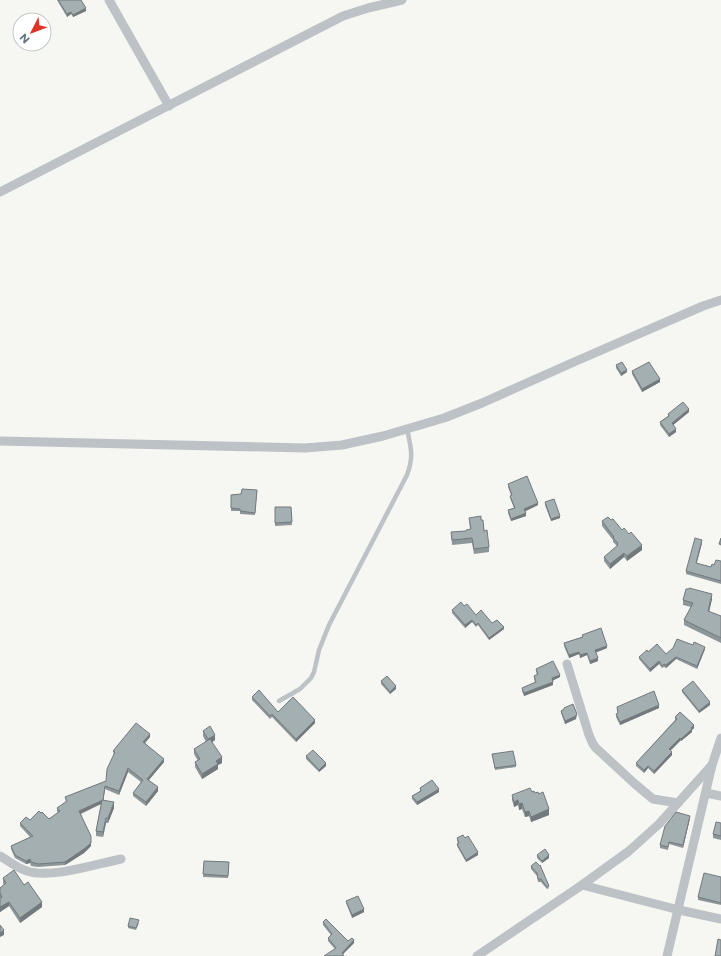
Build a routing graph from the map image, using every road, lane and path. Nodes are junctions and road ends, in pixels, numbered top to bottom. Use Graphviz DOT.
graph roads {
  1 [pos="108,0"];
  2 [pos="402,0"];
  3 [pos="169,106"];
  4 [pos="0,192"];
  5 [pos="721,300"];
  6 [pos="407,429"];
  7 [pos="0,441"];
  8 [pos="567,664"];
  9 [pos="279,702"];
  10 [pos="721,738"];
  11 [pos="712,765"];
  12 [pos="706,793"];
  13 [pos="721,796"];
  14 [pos="678,803"];
  15 [pos="0,856"];
  16 [pos="121,859"];
  17 [pos="582,886"];
  18 [pos="679,910"];
  19 [pos="721,919"];
  20 [pos="477,956"];
  21 [pos="667,956"];
  1 -- 3 [label="street"];
  2 -- 3 [label="street"];
  3 -- 4 [label="street"];
  5 -- 6 [label="street"];
  6 -- 7 [label="street"];
  6 -- 9 [label="lane"];
  8 -- 14 [label="street"];
  10 -- 11 [label="street"];
  11 -- 12 [label="street"];
  11 -- 14 [label="street"];
  12 -- 13 [label="street"];
  12 -- 18 [label="street"];
  14 -- 17 [label="street"];
  15 -- 16 [label="street"];
  17 -- 18 [label="street"];
  17 -- 20 [label="street"];
  18 -- 19 [label="street"];
  18 -- 21 [label="street"];
}
